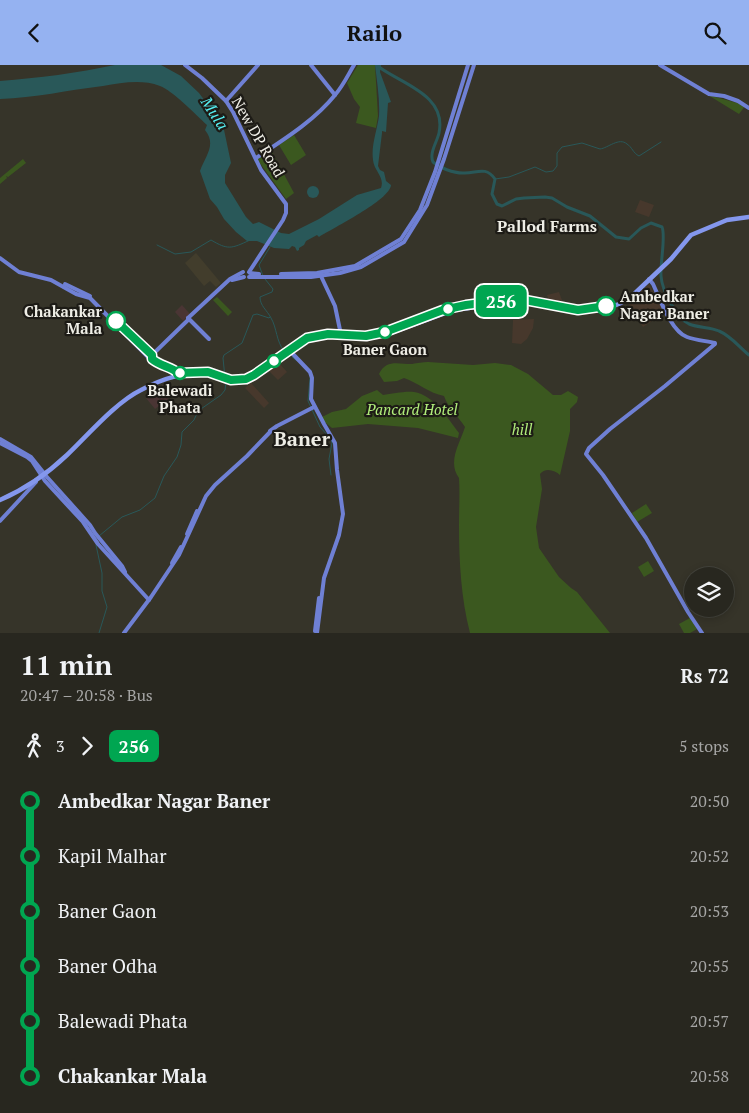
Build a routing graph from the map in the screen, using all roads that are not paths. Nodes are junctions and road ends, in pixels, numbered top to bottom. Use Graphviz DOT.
graph roads {
  1 [pos="185,65"];
  2 [pos="258,65"];
  3 [pos="311,65"];
  4 [pos="354,65"];
  5 [pos="468,65"];
  6 [pos="474,65"];
  7 [pos="660,65"];
  8 [pos="463,82"];
  9 [pos="469,82"];
  10 [pos="336,95"];
  11 [pos="226,101"];
  12 [pos="749,108"];
  13 [pos="454,112"];
  14 [pos="460,113"];
  15 [pos="256,158"];
  16 [pos="442,159"];
  17 [pos="749,216"];
  18 [pos="0,257"];
  19 [pos="658,269"];
  20 [pos="247,273"];
  21 [pos="320,274"];
  22 [pos="649,279"];
  23 [pos="188,319"];
  24 [pos="341,334"];
  25 [pos="209,339"];
  26 [pos="291,352"];
  27 [pos="150,356"];
  28 [pos="176,374"];
  29 [pos="226,380"];
  30 [pos="312,407"];
  31 [pos="0,439"];
  32 [pos="0,443"];
  33 [pos="42,473"];
  34 [pos="34,481"];
  35 [pos="0,499"];
  36 [pos="0,521"];
  37 [pos="149,600"];
  38 [pos="125,633"];
  39 [pos="316,633"];
  40 [pos="702,633"];
  1 -- 11 [label="main road, New DP Road"];
  2 -- 11 [label="main road"];
  3 -- 10 [label="main road"];
  4 -- 10 [label="main road"];
  5 -- 8 [label="main road"];
  6 -- 9 [label="main road"];
  7 -- 12 [label="main road"];
  8 -- 9 [label="main road"];
  8 -- 13 [label="main road"];
  9 -- 14 [label="main road"];
  10 -- 15 [label="main road"];
  11 -- 15 [label="main road, New DP Road"];
  13 -- 14 [label="main road"];
  13 -- 16 [label="main road"];
  14 -- 16 [label="main road"];
  15 -- 20 [label="main road, New DP Road"];
  16 -- 21 [label="main road"];
  17 -- 19 [label="main road"];
  18 -- 27 [label="main road"];
  19 -- 22 [label="main road"];
  19 -- 24 [label="main road"];
  20 -- 21 [label="main road"];
  20 -- 23 [label="main road"];
  21 -- 24 [label="main road"];
  22 -- 24 [label="main road"];
  22 -- 40 [label="main road"];
  23 -- 25 [label="main road"];
  23 -- 27 [label="main road"];
  24 -- 26 [label="main road"];
  24 -- 29 [label="main road"];
  26 -- 29 [label="main road"];
  26 -- 30 [label="main road"];
  27 -- 28 [label="main road"];
  28 -- 29 [label="main road"];
  28 -- 33 [label="main road"];
  30 -- 37 [label="main road"];
  30 -- 39 [label="main road"];
  31 -- 33 [label="main road"];
  32 -- 33 [label="main road"];
  33 -- 34 [label="main road"];
  33 -- 35 [label="main road"];
  33 -- 37 [label="main road"];
  34 -- 35 [label="main road"];
  34 -- 36 [label="main road"];
  37 -- 38 [label="main road"];
}
